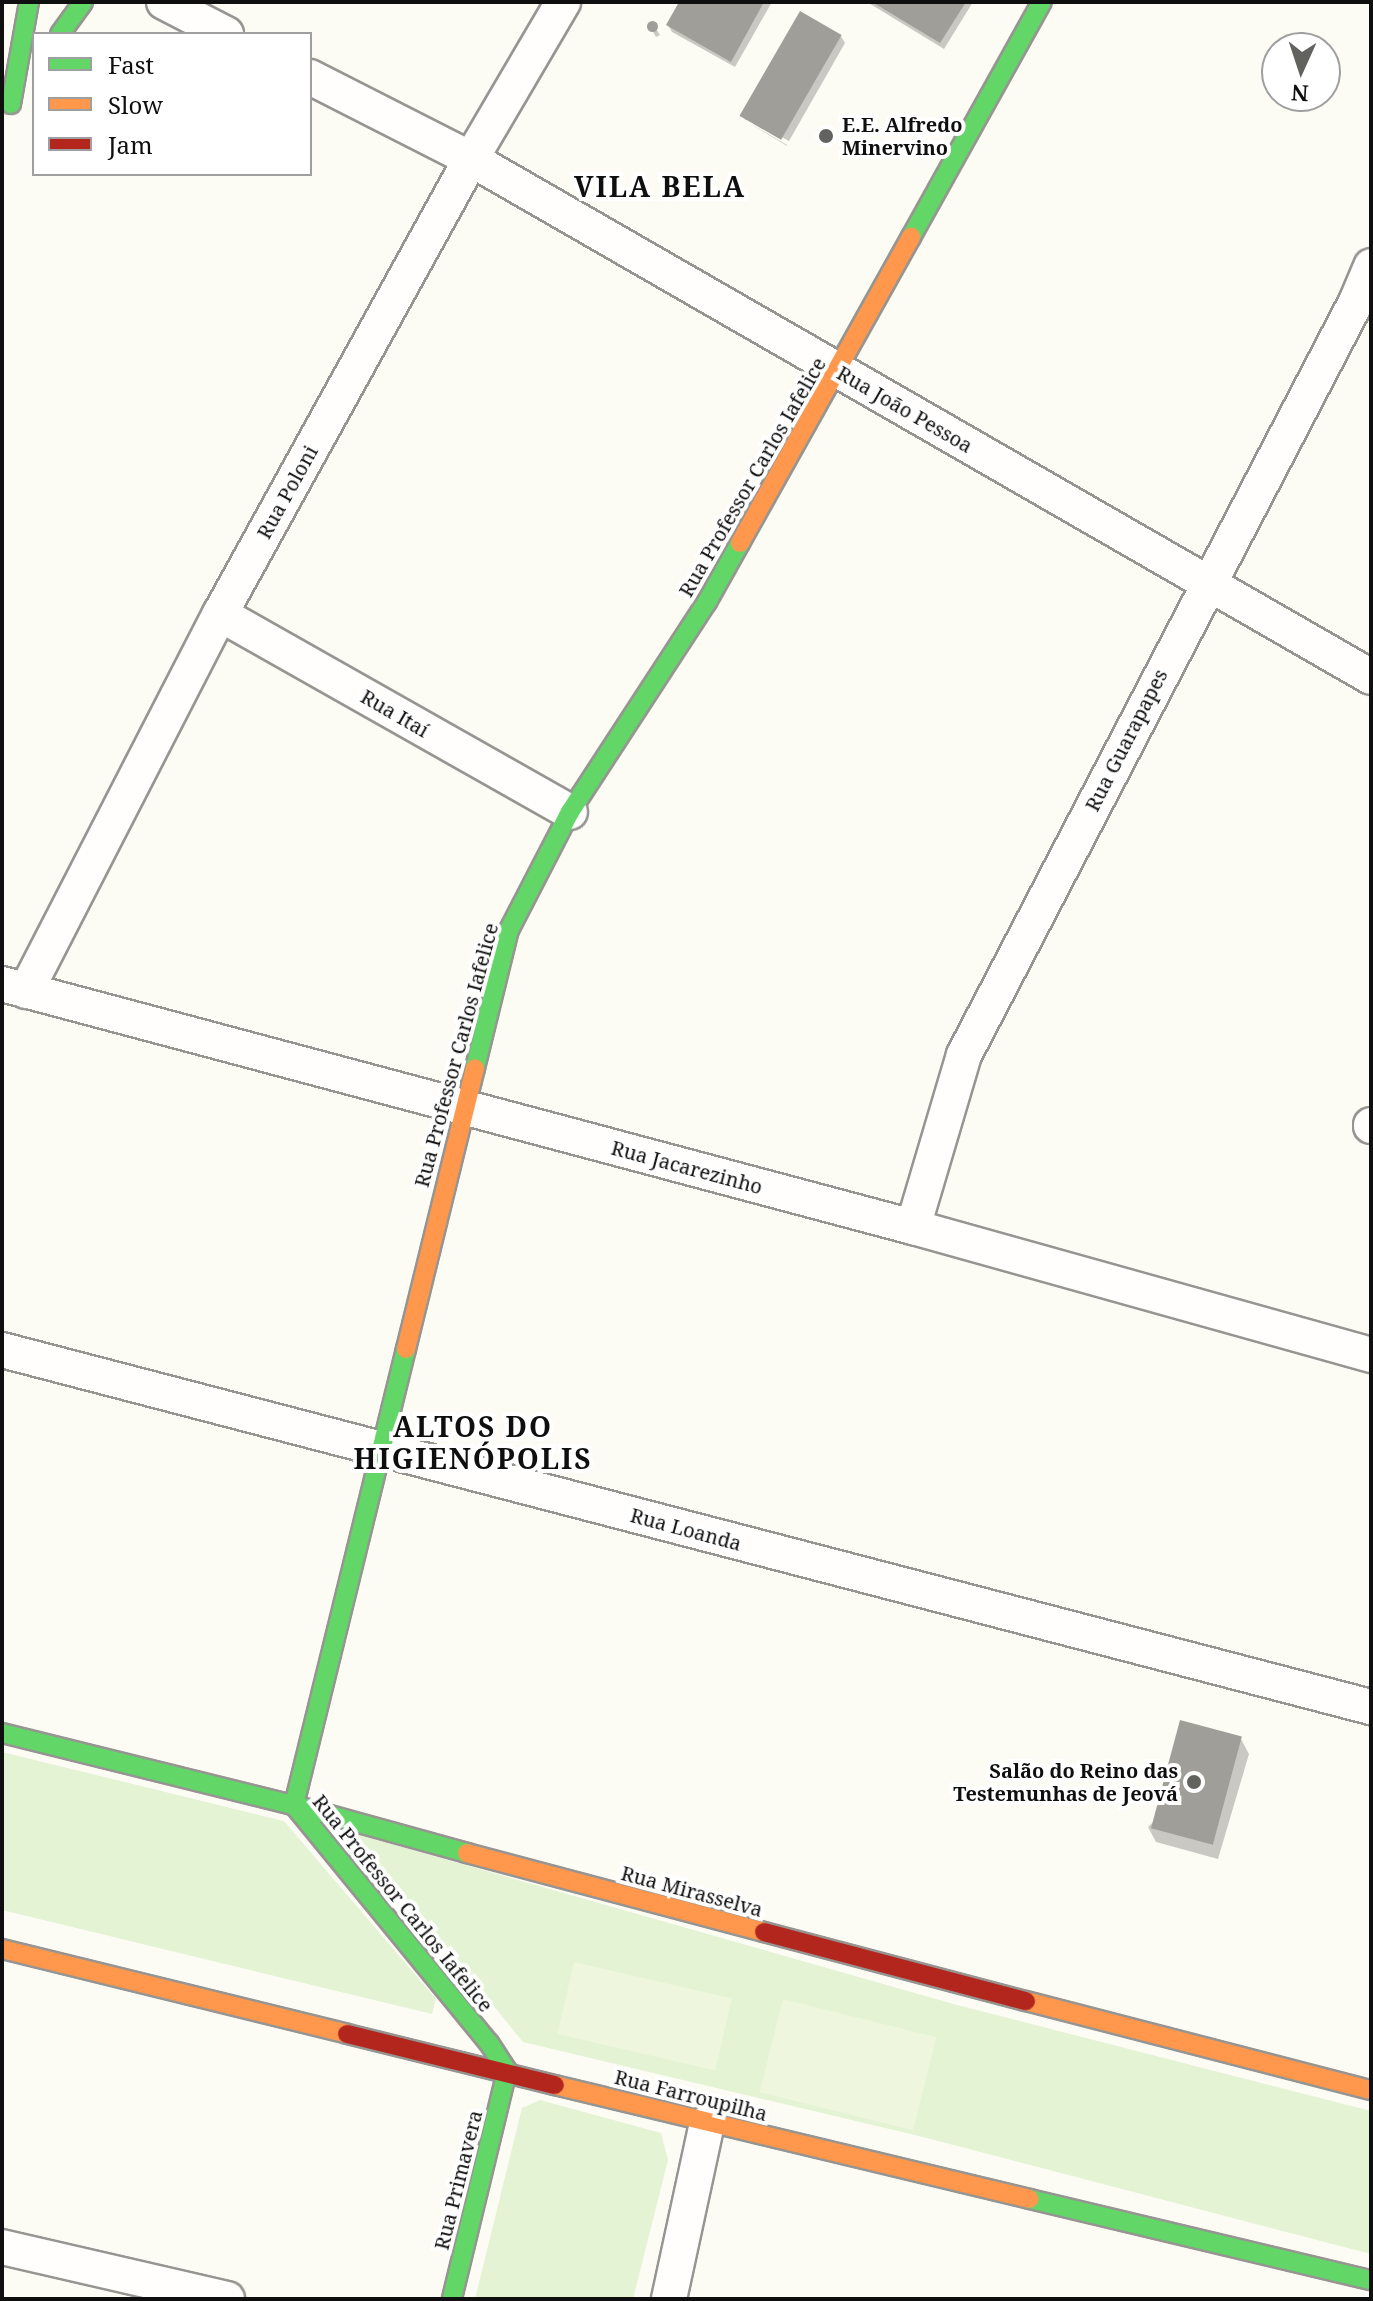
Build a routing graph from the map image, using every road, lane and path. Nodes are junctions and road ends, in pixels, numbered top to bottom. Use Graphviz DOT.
graph roads {
  1 [pos="29,2"];
  2 [pos="83,2"];
  3 [pos="164,2"];
  4 [pos="563,2"];
  5 [pos="1042,2"];
  6 [pos="61,32"];
  7 [pos="222,32"];
  8 [pos="32,74"];
  9 [pos="312,78"];
  10 [pos="7,112"];
  11 [pos="471,159"];
  12 [pos="1371,266"];
  13 [pos="839,370"];
  14 [pos="1206,585"];
  15 [pos="220,614"];
  16 [pos="1371,677"];
  17 [pos="570,812"];
  18 [pos="14,988"];
  19 [pos="464,1107"];
  20 [pos="913,1227"];
  21 [pos="2,1350"];
  22 [pos="1371,1355"];
  23 [pos="379,1449"];
  24 [pos="1371,1707"];
  25 [pos="2,1733"];
  26 [pos="294,1805"];
  27 [pos="2,1949"];
  28 [pos="507,2071"];
  29 [pos="1371,2090"];
  30 [pos="707,2123"];
  31 [pos="2,2247"];
  32 [pos="1371,2280"];
  33 [pos="227,2299"];
  34 [pos="452,2299"];
  35 [pos="669,2299"];
  1 -- 10 [label="main road"];
  2 -- 6 [label="main road"];
  3 -- 7 [label="street"];
  4 -- 11 [label="street, Rua Poloni"];
  5 -- 13 [label="main road, Rua Professor Carlos Iafelice"];
  8 -- 10 [label="main road"];
  9 -- 11 [label="street, Rua João Pessoa"];
  11 -- 13 [label="street, Rua João Pessoa"];
  11 -- 15 [label="street, Rua Poloni"];
  12 -- 14 [label="street, Rua Guarapapes"];
  13 -- 14 [label="street, Rua João Pessoa"];
  13 -- 17 [label="main road, Rua Professor Carlos Iafelice"];
  14 -- 16 [label="street, Rua João Pessoa"];
  14 -- 20 [label="street, Rua Guarapapes"];
  15 -- 17 [label="street, Rua Itaí"];
  15 -- 18 [label="street, Rua Poloni"];
  17 -- 19 [label="main road, Rua Professor Carlos Iafelice"];
  18 -- 19 [label="street, Rua Jacarezinho"];
  19 -- 20 [label="street, Rua Jacarezinho"];
  19 -- 23 [label="main road, Rua Professor Carlos Iafelice"];
  20 -- 22 [label="street, Rua Jacarezinho"];
  21 -- 23 [label="street, Rua Loanda"];
  23 -- 24 [label="street, Rua Loanda"];
  23 -- 26 [label="main road, Rua Professor Carlos Iafelice"];
  25 -- 26 [label="main road, Rua Mirasselva"];
  26 -- 28 [label="main road, Rua Professor Carlos Iafelice"];
  26 -- 29 [label="main road, Rua Mirasselva"];
  27 -- 28 [label="main road, Rua Farroupilha"];
  28 -- 30 [label="main road, Rua Farroupilha"];
  28 -- 34 [label="main road, Rua Primavera"];
  30 -- 32 [label="main road, Rua Farroupilha"];
  30 -- 35 [label="street"];
  31 -- 33 [label="street"];
}
